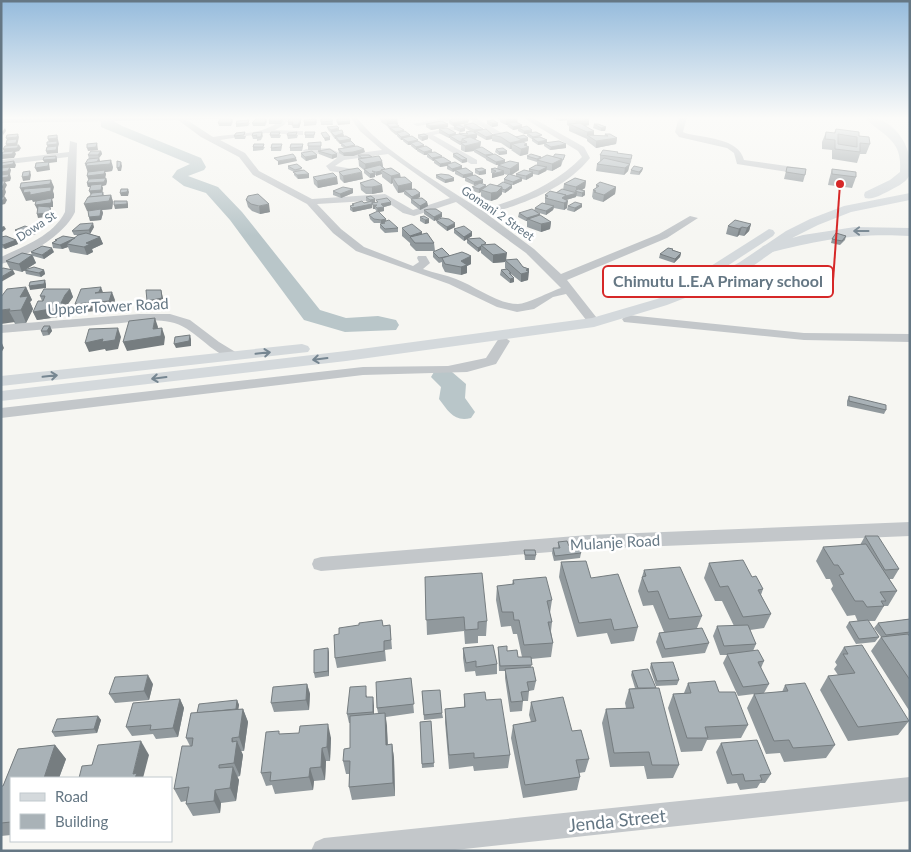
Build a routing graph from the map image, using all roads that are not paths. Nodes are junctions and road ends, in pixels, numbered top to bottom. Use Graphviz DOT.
graph roads {
  1 [pos="50,157"];
  2 [pos="71,157"];
  3 [pos="243,157"];
  4 [pos="350,157"];
  5 [pos="397,157"];
  6 [pos="465,157"];
  7 [pos="585,157"];
  8 [pos="739,157"];
  9 [pos="910,157"];
  10 [pos="342,158"];
  11 [pos="474,162"];
  12 [pos="1,163"];
  13 [pos="350,171"];
  14 [pos="801,171"];
  15 [pos="910,189"];
  16 [pos="870,195"];
  17 [pos="910,196"];
  18 [pos="456,199"];
  19 [pos="310,202"];
  20 [pos="478,214"];
  21 [pos="693,218"];
  22 [pos="910,232"];
  23 [pos="768,249"];
  24 [pos="422,258"];
  25 [pos="744,258"];
  26 [pos="1,262"];
  27 [pos="414,270"];
  28 [pos="560,278"];
  29 [pos="568,290"];
  30 [pos="590,317"];
  31 [pos="628,319"];
  32 [pos="1,329"];
  33 [pos="910,338"];
  34 [pos="504,341"];
  35 [pos="235,356"];
  36 [pos="346,356"];
  37 [pos="1,381"];
  38 [pos="1,396"];
  39 [pos="1,413"];
  40 [pos="910,529"];
  41 [pos="321,564"];
  42 [pos="910,789"];
  43 [pos="324,851"];
  1 -- 12 [label="street"];
  2 -- 26 [label="street, Dowa St"];
  3 -- 19 [label="street"];
  4 -- 10 [label="street"];
  5 -- 18 [label="street, Gomani 2 Street"];
  6 -- 11 [label="street"];
  7 -- 20 [label="street"];
  8 -- 14 [label="street"];
  9 -- 16 [label="highway"];
  10 -- 13 [label="street"];
  15 -- 16 [label="main road"];
  16 -- 25 [label="main road"];
  17 -- 23 [label="main road"];
  18 -- 19 [label="street"];
  18 -- 20 [label="street, Gomani 2 Street"];
  19 -- 27 [label="street"];
  20 -- 28 [label="street, Gomani 2 Street"];
  21 -- 28 [label="street"];
  22 -- 23 [label="highway, one-way"];
  23 -- 25 [label="main road"];
  24 -- 27 [label="street"];
  25 -- 30 [label="main road"];
  25 -- 31 [label="main road"];
  27 -- 29 [label="street"];
  28 -- 29 [label="street, Gomani 2 Street"];
  29 -- 30 [label="street, Gomani 2 Street"];
  35 -- 30 [label="main road, one-way"];
  30 -- 36 [label="main road"];
  31 -- 33 [label="street"];
  31 -- 34 [label="main road"];
  32 -- 35 [label="street, Upper Tower Road"];
  34 -- 36 [label="main road"];
  34 -- 39 [label="street"];
  37 -- 35 [label="main road, one-way"];
  36 -- 38 [label="main road, one-way"];
  40 -- 41 [label="street, Mulanje Road"];
  42 -- 43 [label="street, Jenda Street"];
}
